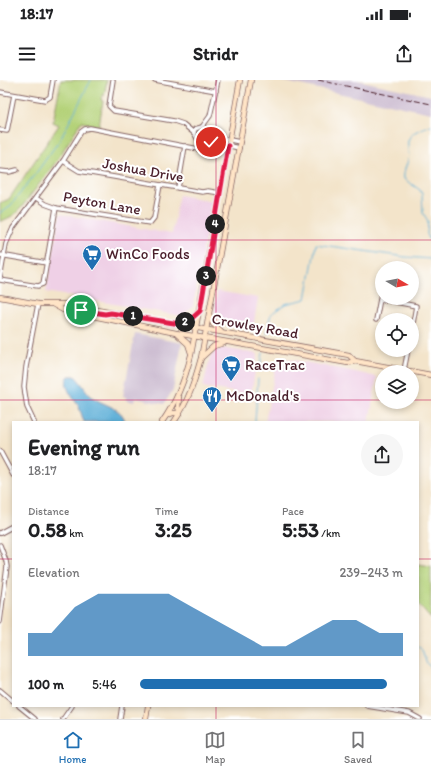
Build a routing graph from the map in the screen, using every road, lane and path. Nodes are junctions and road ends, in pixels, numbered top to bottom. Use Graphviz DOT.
graph roads {
  1 [pos="53,80"];
  2 [pos="113,80"];
  3 [pos="155,80"];
  4 [pos="218,80"];
  5 [pos="240,80"];
  6 [pos="251,80"];
  7 [pos="216,91"];
  8 [pos="0,92"];
  9 [pos="14,95"];
  10 [pos="202,127"];
  11 [pos="0,130"];
  12 [pos="194,133"];
  13 [pos="210,136"];
  14 [pos="203,140"];
  15 [pos="229,140"];
  16 [pos="211,142"];
  17 [pos="240,142"];
  18 [pos="185,146"];
  19 [pos="228,146"];
  20 [pos="239,148"];
  21 [pos="63,161"];
  22 [pos="0,170"];
  23 [pos="17,170"];
  24 [pos="160,185"];
  25 [pos="178,188"];
  26 [pos="220,193"];
  27 [pos="36,198"];
  28 [pos="56,208"];
  29 [pos="211,246"];
  30 [pos="222,248"];
  31 [pos="2,255"];
  32 [pos="47,263"];
  33 [pos="0,279"];
  34 [pos="0,297"];
  35 [pos="38,304"];
  36 [pos="54,305"];
  37 [pos="410,305"];
  38 [pos="200,311"];
  39 [pos="73,312"];
  40 [pos="111,313"];
  41 [pos="415,313"];
  42 [pos="210,314"];
  43 [pos="180,324"];
  44 [pos="197,328"];
  45 [pos="207,329"];
  46 [pos="222,332"];
  47 [pos="176,333"];
  48 [pos="195,336"];
  49 [pos="205,338"];
  50 [pos="227,342"];
  51 [pos="191,355"];
  52 [pos="201,358"];
  53 [pos="355,361"];
  54 [pos="377,365"];
  55 [pos="419,373"];
  56 [pos="431,375"];
  57 [pos="180,392"];
  58 [pos="180,413"];
  59 [pos="166,416"];
  60 [pos="34,421"];
  61 [pos="163,421"];
  62 [pos="175,421"];
  63 [pos="0,451"];
  64 [pos="12,473"];
  65 [pos="12,527"];
  66 [pos="0,533"];
  67 [pos="0,545"];
  68 [pos="0,622"];
  69 [pos="0,690"];
  70 [pos="12,700"];
  71 [pos="20,707"];
  72 [pos="71,707"];
  73 [pos="122,707"];
  74 [pos="148,707"];
  75 [pos="372,707"];
  76 [pos="35,719"];
  77 [pos="63,719"];
  78 [pos="120,719"];
  79 [pos="146,719"];
  80 [pos="420,719"];
  1 -- 9 [label="street"];
  2 -- 12 [label="street"];
  3 -- 7 [label="street"];
  4 -- 7 [label="street"];
  5 -- 15 [label="main road"];
  6 -- 17 [label="main road"];
  7 -- 10 [label="street"];
  8 -- 9 [label="street"];
  9 -- 11 [label="street"];
  10 -- 12 [label="street"];
  10 -- 13 [label="street"];
  12 -- 14 [label="street"];
  13 -- 14 [label="street"];
  13 -- 15 [label="street"];
  13 -- 16 [label="street"];
  14 -- 16 [label="street"];
  15 -- 17 [label="street"];
  15 -- 19 [label="main road"];
  16 -- 18 [label="street"];
  16 -- 19 [label="street"];
  17 -- 20 [label="main road"];
  18 -- 21 [label="street"];
  18 -- 25 [label="street"];
  19 -- 20 [label="street"];
  19 -- 26 [label="main road"];
  20 -- 30 [label="main road"];
  21 -- 24 [label="street, Joshua Drive"];
  21 -- 27 [label="street"];
  22 -- 23 [label="street"];
  24 -- 25 [label="street, Joshua Drive"];
  24 -- 28 [label="street, Peyton Lane"];
  25 -- 26 [label="street, Joshua Drive"];
  26 -- 29 [label="main road"];
  27 -- 28 [label="street, Peyton Lane"];
  27 -- 31 [label="street"];
  28 -- 32 [label="street"];
  29 -- 30 [label="main road"];
  29 -- 38 [label="main road"];
  30 -- 42 [label="main road"];
  31 -- 32 [label="street"];
  31 -- 33 [label="street"];
  32 -- 33 [label="street"];
  34 -- 35 [label="main road, Crowley Road"];
  35 -- 36 [label="main road, Crowley Road"];
  35 -- 60 [label="street"];
  36 -- 39 [label="main road, Crowley Road"];
  36 -- 40 [label="main road, Crowley Road"];
  37 -- 41 [label="street"];
  38 -- 43 [label="main road"];
  38 -- 44 [label="main road"];
  39 -- 40 [label="main road"];
  39 -- 47 [label="main road, Crowley Road"];
  40 -- 43 [label="main road, Crowley Road"];
  42 -- 45 [label="main road"];
  42 -- 46 [label="main road"];
  43 -- 44 [label="main road, Crowley Road"];
  44 -- 45 [label="main road, Crowley Road"];
  44 -- 48 [label="main road"];
  45 -- 46 [label="main road, Crowley Road"];
  45 -- 49 [label="main road"];
  46 -- 53 [label="main road, Crowley Road"];
  47 -- 48 [label="main road, Crowley Road"];
  47 -- 51 [label="main road"];
  48 -- 49 [label="main road, Crowley Road"];
  48 -- 51 [label="main road"];
  49 -- 50 [label="main road, Crowley Road"];
  49 -- 52 [label="main road"];
  50 -- 52 [label="main road"];
  50 -- 53 [label="main road, Crowley Road"];
  51 -- 57 [label="main road"];
  52 -- 58 [label="main road"];
  53 -- 54 [label="main road, Crowley Road"];
  55 -- 56 [label="main road, Crowley Road"];
  57 -- 58 [label="main road"];
  57 -- 59 [label="main road"];
  58 -- 59 [label="main road"];
  58 -- 62 [label="main road"];
  59 -- 61 [label="main road"];
  63 -- 64 [label="street"];
  65 -- 66 [label="street"];
  67 -- 68 [label="street"];
  69 -- 70 [label="street"];
  71 -- 76 [label="street"];
  72 -- 77 [label="street"];
  73 -- 78 [label="street"];
  74 -- 79 [label="main road"];
  75 -- 80 [label="street"];
}
